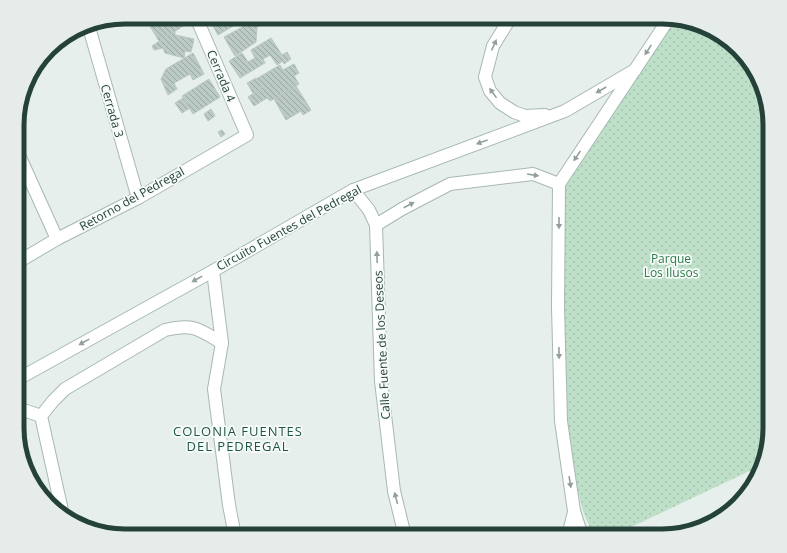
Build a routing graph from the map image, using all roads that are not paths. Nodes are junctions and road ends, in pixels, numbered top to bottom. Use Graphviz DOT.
graph roads {
  1 [pos="199,24"];
  2 [pos="506,24"];
  3 [pos="666,24"];
  4 [pos="90,31"];
  5 [pos="635,70"];
  6 [pos="565,111"];
  7 [pos="246,135"];
  8 [pos="24,167"];
  9 [pos="559,184"];
  10 [pos="353,190"];
  11 [pos="138,198"];
  12 [pos="376,225"];
  13 [pos="57,239"];
  14 [pos="24,258"];
  15 [pos="213,271"];
  16 [pos="222,343"];
  17 [pos="24,376"];
  18 [pos="24,410"];
  19 [pos="41,416"];
  20 [pos="62,506"];
  21 [pos="574,511"];
  22 [pos="234,529"];
  23 [pos="403,529"];
  24 [pos="570,529"];
  25 [pos="580,529"];
  1 -- 7 [label="street, Cerrada 4"];
  6 -- 2 [label="street, one-way"];
  3 -- 5 [label="street, Circuito Fuentes del Pedregal, one-way"];
  4 -- 11 [label="street, Cerrada 3"];
  5 -- 6 [label="street, Circuito Fuentes del Pedregal, one-way"];
  5 -- 9 [label="street, Circuito Fuentes del Pedregal, one-way"];
  6 -- 10 [label="street, Circuito Fuentes del Pedregal, one-way"];
  7 -- 11 [label="street, Retorno del Pedregal"];
  8 -- 13 [label="street"];
  12 -- 9 [label="street, one-way"];
  9 -- 21 [label="street, one-way"];
  10 -- 12 [label="street, Calle Fuente de los Deseos"];
  10 -- 15 [label="street, Circuito Fuentes del Pedregal"];
  11 -- 13 [label="street, Retorno del Pedregal"];
  23 -- 12 [label="street, Calle Fuente de los Deseos, one-way"];
  13 -- 14 [label="street, Retorno del Pedregal"];
  15 -- 16 [label="street"];
  15 -- 17 [label="street, Circuito Fuentes del Pedregal, one-way"];
  16 -- 19 [label="street"];
  16 -- 22 [label="street"];
  18 -- 19 [label="street"];
  19 -- 20 [label="street"];
  21 -- 24 [label="street"];
  21 -- 25 [label="street"];
}
